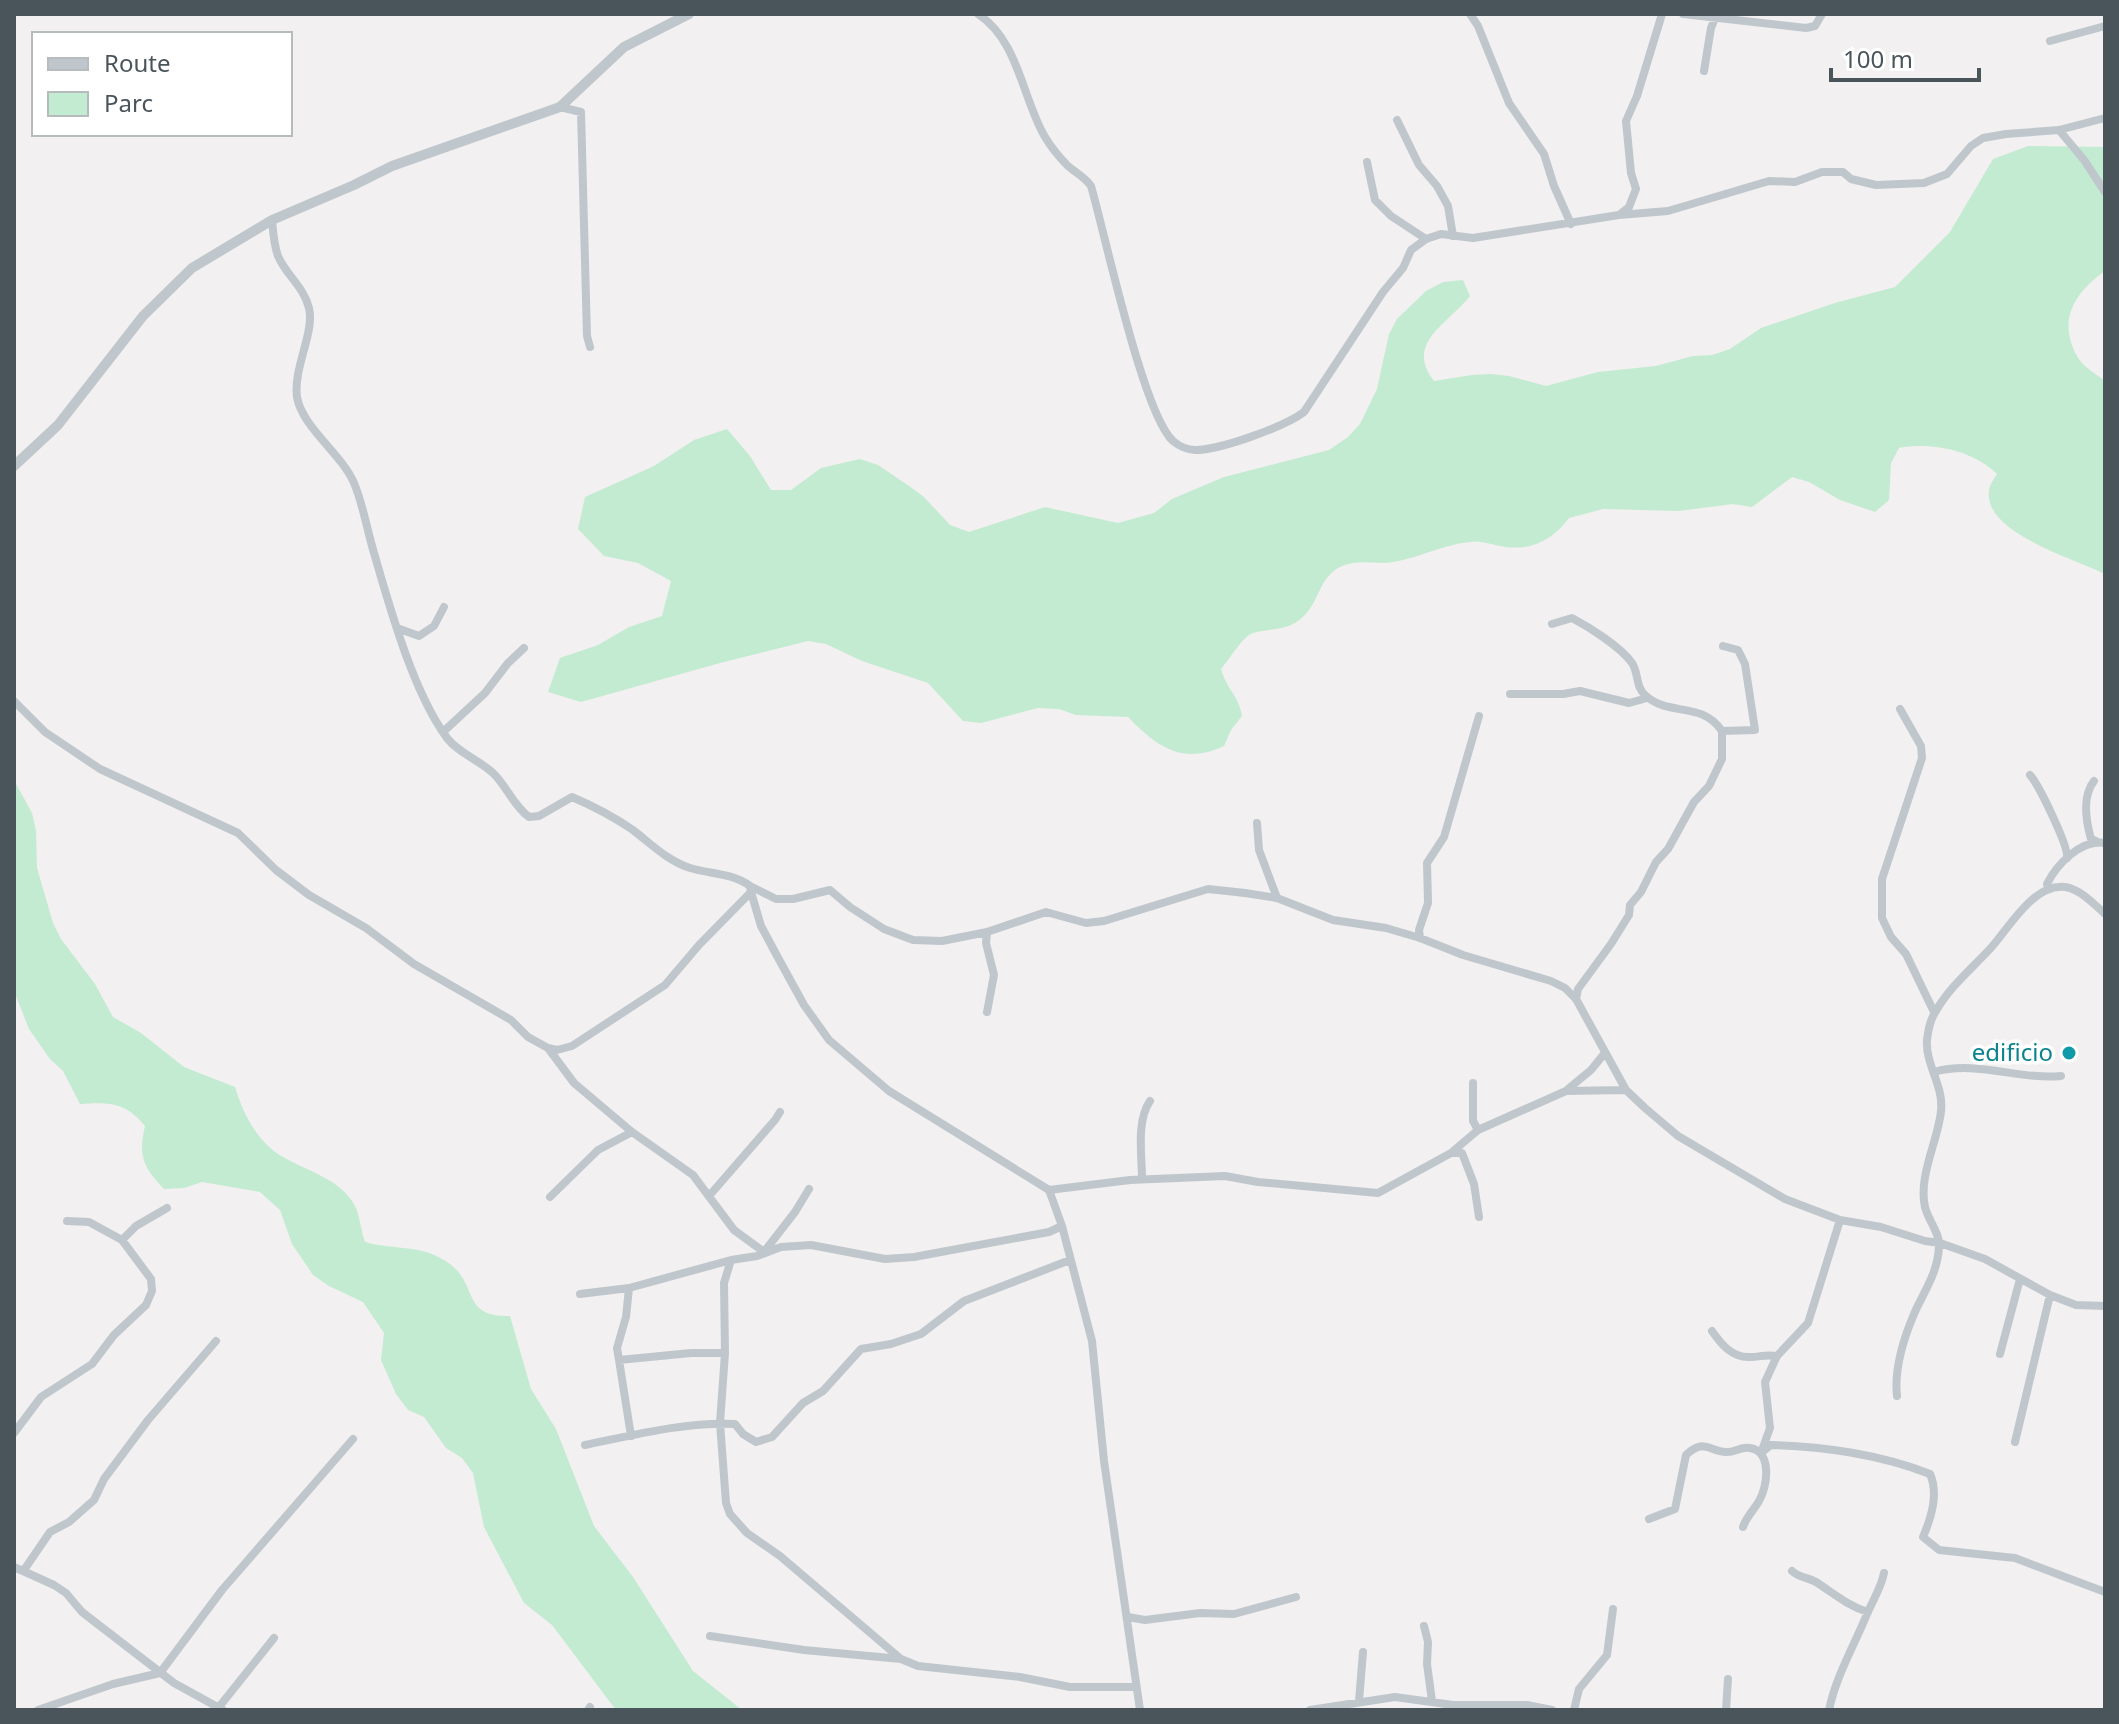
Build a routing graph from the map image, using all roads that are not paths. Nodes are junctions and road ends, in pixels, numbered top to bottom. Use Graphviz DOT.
graph roads {
  1 [pos="689,14"];
  2 [pos="978,14"];
  3 [pos="1470,14"];
  4 [pos="1662,14"];
  5 [pos="1683,14"];
  6 [pos="1822,14"];
  7 [pos="1715,18"];
  8 [pos="2105,26"];
  9 [pos="2050,41"];
  10 [pos="1704,71"];
  11 [pos="560,107"];
  12 [pos="2105,118"];
  13 [pos="1397,120"];
  14 [pos="2059,130"];
  15 [pos="1367,162"];
  16 [pos="2105,192"];
  17 [pos="1619,215"];
  18 [pos="272,220"];
  19 [pos="1571,224"];
  20 [pos="1453,236"];
  21 [pos="1426,239"];
  22 [pos="590,347"];
  23 [pos="14,466"];
  24 [pos="444,607"];
  25 [pos="1552,624"];
  26 [pos="397,628"];
  27 [pos="1723,646"];
  28 [pos="524,648"];
  29 [pos="1510,694"];
  30 [pos="1647,698"];
  31 [pos="14,701"];
  32 [pos="1900,709"];
  33 [pos="1479,716"];
  34 [pos="1722,731"];
  35 [pos="443,732"];
  36 [pos="2030,775"];
  37 [pos="2094,781"];
  38 [pos="1257,823"];
  39 [pos="2101,842"];
  40 [pos="2067,858"];
  41 [pos="750,889"];
  42 [pos="2050,889"];
  43 [pos="1277,898"];
  44 [pos="2105,914"];
  45 [pos="987,932"];
  46 [pos="1420,938"];
  47 [pos="1576,999"];
  48 [pos="987,1012"];
  49 [pos="1934,1012"];
  50 [pos="548,1048"];
  51 [pos="1604,1054"];
  52 [pos="1934,1072"];
  53 [pos="2061,1076"];
  54 [pos="1473,1083"];
  55 [pos="1626,1090"];
  56 [pos="1566,1091"];
  57 [pos="1150,1101"];
  58 [pos="780,1112"];
  59 [pos="1478,1130"];
  60 [pos="632,1132"];
  61 [pos="1451,1153"];
  62 [pos="1142,1179"];
  63 [pos="809,1189"];
  64 [pos="1049,1190"];
  65 [pos="709,1196"];
  66 [pos="550,1197"];
  67 [pos="167,1208"];
  68 [pos="1479,1217"];
  69 [pos="1840,1220"];
  70 [pos="67,1221"];
  71 [pos="1062,1226"];
  72 [pos="122,1240"];
  73 [pos="1940,1243"];
  74 [pos="764,1252"];
  75 [pos="731,1260"];
  76 [pos="1070,1260"];
  77 [pos="2020,1279"];
  78 [pos="629,1288"];
  79 [pos="580,1294"];
  80 [pos="2050,1295"];
  81 [pos="2105,1306"];
  82 [pos="1712,1331"];
  83 [pos="216,1341"];
  84 [pos="725,1353"];
  85 [pos="2000,1354"];
  86 [pos="1777,1356"];
  87 [pos="619,1360"];
  88 [pos="1897,1396"];
  89 [pos="720,1423"];
  90 [pos="14,1433"];
  91 [pos="631,1436"];
  92 [pos="353,1439"];
  93 [pos="2015,1442"];
  94 [pos="585,1445"];
  95 [pos="1761,1453"];
  96 [pos="1649,1519"];
  97 [pos="1743,1527"];
  98 [pos="19,1568"];
  99 [pos="1792,1571"];
  100 [pos="1884,1573"];
  101 [pos="2105,1592"];
  102 [pos="1296,1597"];
  103 [pos="1613,1609"];
  104 [pos="1868,1612"];
  105 [pos="1128,1617"];
  106 [pos="1424,1626"];
  107 [pos="710,1636"];
  108 [pos="274,1638"];
  109 [pos="1363,1652"];
  110 [pos="901,1659"];
  111 [pos="160,1673"];
  112 [pos="1728,1679"];
  113 [pos="1136,1687"];
  114 [pos="1359,1701"];
  115 [pos="1427,1704"];
  116 [pos="221,1709"];
  117 [pos="38,1710"];
  118 [pos="1140,1710"];
  119 [pos="1310,1710"];
  120 [pos="1552,1710"];
  121 [pos="1574,1710"];
  122 [pos="1726,1710"];
  123 [pos="1829,1710"];
  1 -- 11 [label="street"];
  2 -- 21 [label="street"];
  3 -- 19 [label="street"];
  4 -- 17 [label="street"];
  5 -- 7 [label="street"];
  6 -- 7 [label="street"];
  7 -- 10 [label="street"];
  8 -- 9 [label="street"];
  11 -- 18 [label="street"];
  11 -- 22 [label="street"];
  12 -- 14 [label="street"];
  13 -- 20 [label="street"];
  14 -- 16 [label="street"];
  14 -- 17 [label="street"];
  15 -- 21 [label="street"];
  17 -- 19 [label="street"];
  18 -- 23 [label="street"];
  18 -- 26 [label="street"];
  19 -- 20 [label="street"];
  20 -- 21 [label="street"];
  24 -- 26 [label="street"];
  25 -- 30 [label="street"];
  26 -- 35 [label="street"];
  27 -- 34 [label="street"];
  28 -- 35 [label="street"];
  29 -- 30 [label="street"];
  30 -- 34 [label="street"];
  31 -- 50 [label="street"];
  32 -- 49 [label="street"];
  33 -- 46 [label="street"];
  34 -- 47 [label="street"];
  35 -- 41 [label="street"];
  36 -- 40 [label="street"];
  37 -- 39 [label="street"];
  38 -- 43 [label="street"];
  39 -- 40 [label="street"];
  40 -- 42 [label="street"];
  41 -- 45 [label="street"];
  41 -- 50 [label="street"];
  41 -- 64 [label="street"];
  42 -- 44 [label="street"];
  42 -- 49 [label="street"];
  43 -- 45 [label="street"];
  43 -- 46 [label="street"];
  45 -- 48 [label="street"];
  46 -- 47 [label="street"];
  47 -- 51 [label="street"];
  49 -- 52 [label="street"];
  50 -- 60 [label="street"];
  51 -- 55 [label="street"];
  51 -- 56 [label="street"];
  52 -- 53 [label="street"];
  52 -- 73 [label="street"];
  54 -- 59 [label="street"];
  55 -- 56 [label="street"];
  55 -- 69 [label="street"];
  56 -- 59 [label="street"];
  57 -- 62 [label="street"];
  58 -- 65 [label="street"];
  59 -- 61 [label="street"];
  60 -- 65 [label="street"];
  60 -- 66 [label="street"];
  61 -- 62 [label="street"];
  61 -- 68 [label="street"];
  62 -- 64 [label="street"];
  63 -- 74 [label="street"];
  64 -- 71 [label="street"];
  65 -- 74 [label="street"];
  67 -- 72 [label="street"];
  69 -- 73 [label="street"];
  69 -- 86 [label="street"];
  70 -- 72 [label="street"];
  71 -- 74 [label="street"];
  71 -- 76 [label="street"];
  72 -- 90 [label="street"];
  73 -- 77 [label="street"];
  73 -- 88 [label="street"];
  74 -- 75 [label="street"];
  75 -- 78 [label="street"];
  75 -- 84 [label="street"];
  76 -- 89 [label="street"];
  76 -- 105 [label="street"];
  77 -- 80 [label="street"];
  77 -- 85 [label="street"];
  78 -- 79 [label="street"];
  78 -- 87 [label="street"];
  80 -- 81 [label="street"];
  80 -- 93 [label="street"];
  82 -- 86 [label="street"];
  83 -- 98 [label="street"];
  84 -- 87 [label="street"];
  84 -- 89 [label="street"];
  86 -- 95 [label="street"];
  87 -- 91 [label="street"];
  89 -- 91 [label="street"];
  89 -- 110 [label="street"];
  91 -- 94 [label="street"];
  92 -- 111 [label="street"];
  95 -- 96 [label="street"];
  95 -- 97 [label="street"];
  95 -- 101 [label="street"];
  98 -- 111 [label="street"];
  99 -- 104 [label="street"];
  100 -- 104 [label="street"];
  102 -- 105 [label="street"];
  103 -- 121 [label="street"];
  104 -- 123 [label="street"];
  105 -- 113 [label="street"];
  106 -- 115 [label="street"];
  107 -- 110 [label="street"];
  108 -- 116 [label="street"];
  109 -- 114 [label="street"];
  110 -- 113 [label="street"];
  111 -- 116 [label="street"];
  111 -- 117 [label="street"];
  112 -- 122 [label="street"];
  113 -- 118 [label="street"];
  114 -- 115 [label="street"];
  114 -- 119 [label="street"];
  115 -- 120 [label="street"];
}
